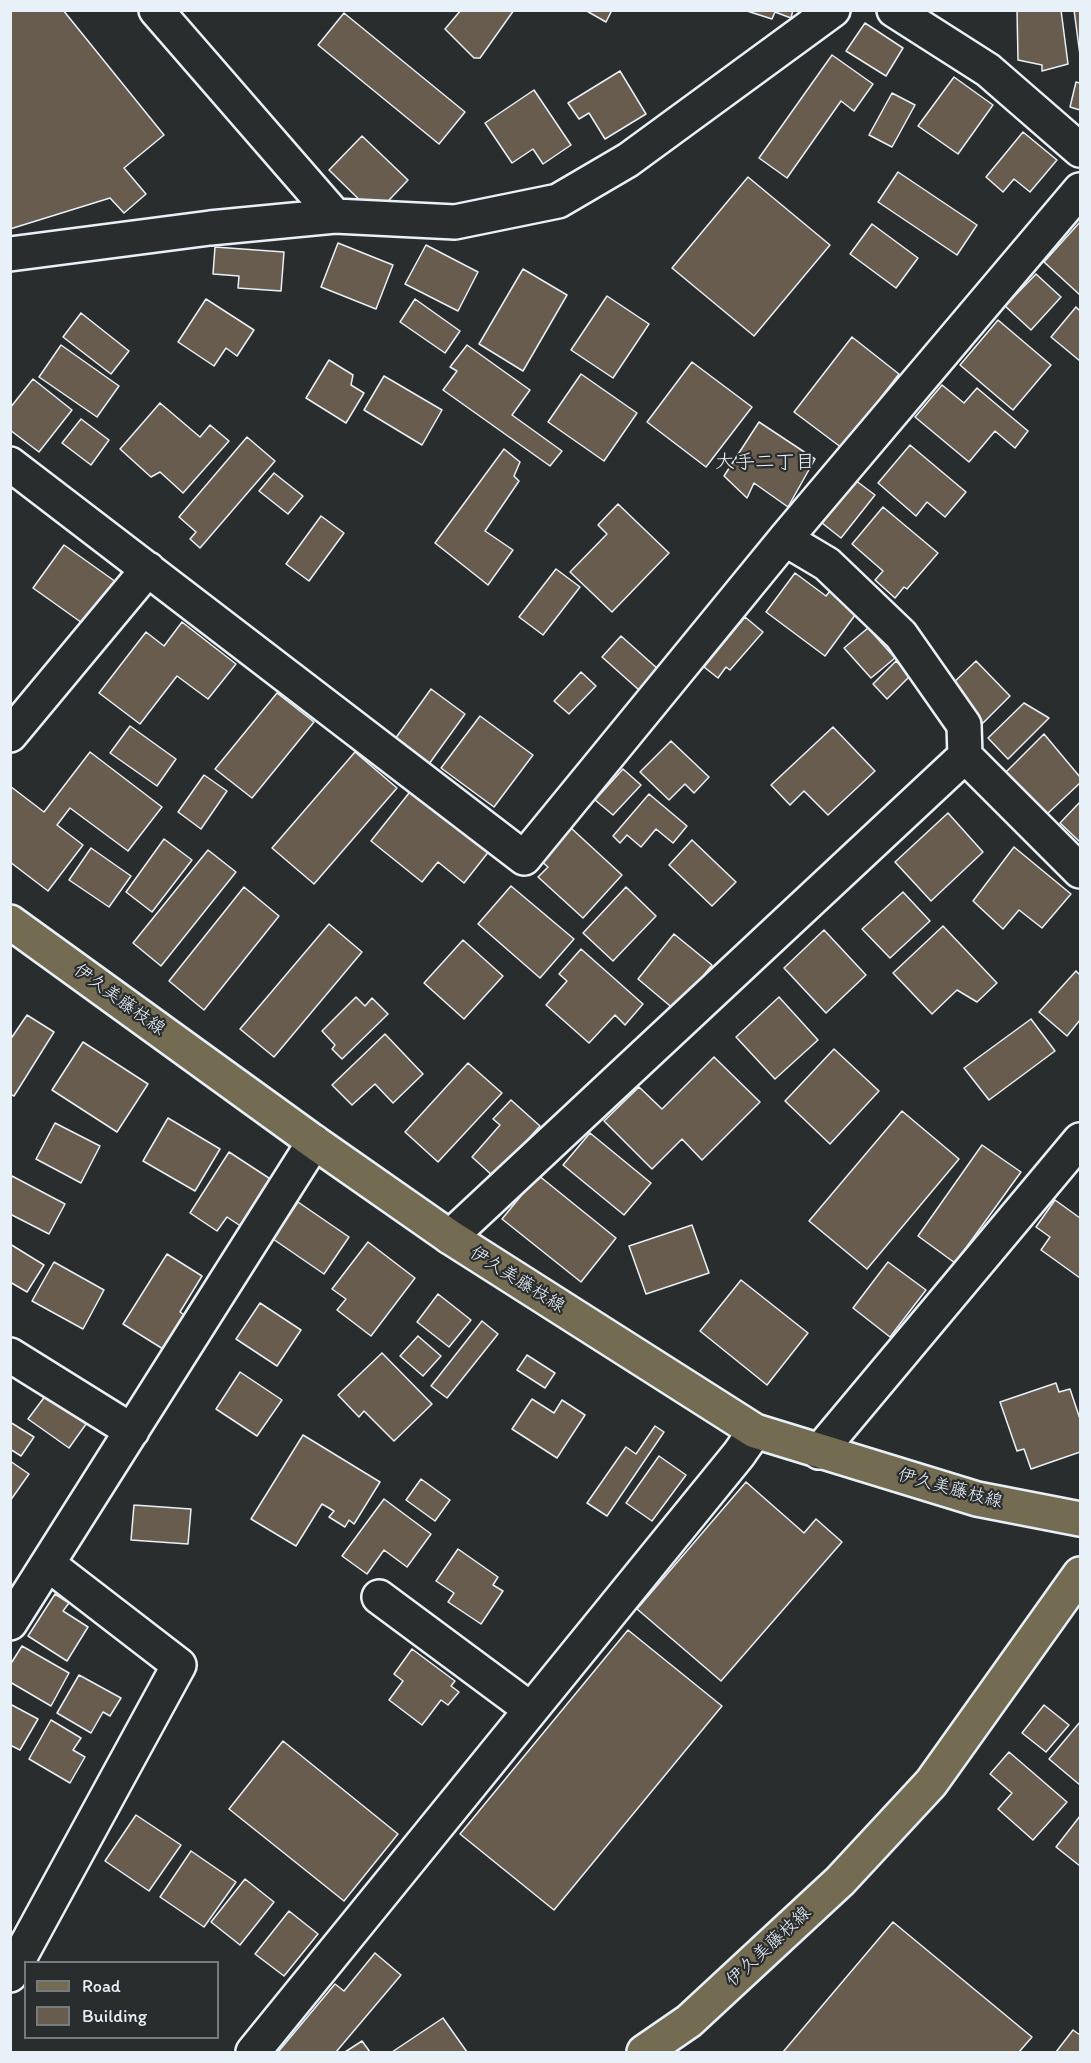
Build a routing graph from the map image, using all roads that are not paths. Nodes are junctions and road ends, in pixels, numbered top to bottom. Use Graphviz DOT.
graph roads {
  1 [pos="156,10"];
  2 [pos="833,10"];
  3 [pos="894,10"];
  4 [pos="1080,150"];
  5 [pos="1080,190"];
  6 [pos="335,216"];
  7 [pos="10,254"];
  8 [pos="10,464"];
  9 [pos="785,539"];
  10 [pos="148,569"];
  11 [pos="10,735"];
  12 [pos="965,756"];
  13 [pos="1080,870"];
  14 [pos="10,922"];
  15 [pos="1080,1140"];
  16 [pos="314,1142"];
  17 [pos="450,1237"];
  18 [pos="10,1355"];
  19 [pos="132,1431"];
  20 [pos="755,1431"];
  21 [pos="819,1452"];
  22 [pos="1080,1519"];
  23 [pos="48,1564"];
  24 [pos="1080,1574"];
  25 [pos="379,1597"];
  26 [pos="10,1623"];
  27 [pos="530,1709"];
  28 [pos="10,1975"];
  29 [pos="253,2052"];
  30 [pos="644,2052"];
  1 -- 6 [label="street"];
  2 -- 6 [label="street"];
  3 -- 4 [label="street"];
  5 -- 9 [label="street"];
  6 -- 7 [label="street"];
  8 -- 10 [label="street"];
  9 -- 10 [label="street"];
  9 -- 12 [label="street"];
  10 -- 11 [label="street"];
  12 -- 13 [label="street"];
  12 -- 17 [label="street"];
  14 -- 16 [label="main road, 伊久美藤枝線"];
  15 -- 21 [label="street"];
  16 -- 17 [label="main road, 伊久美藤枝線"];
  16 -- 19 [label="street"];
  17 -- 20 [label="main road, 伊久美藤枝線"];
  18 -- 19 [label="street"];
  19 -- 23 [label="street"];
  20 -- 21 [label="main road, 伊久美藤枝線"];
  20 -- 27 [label="street"];
  21 -- 22 [label="main road, 伊久美藤枝線"];
  23 -- 26 [label="street"];
  23 -- 28 [label="street"];
  24 -- 30 [label="main road, 伊久美藤枝線"];
  25 -- 27 [label="street"];
  27 -- 29 [label="street"];
}
